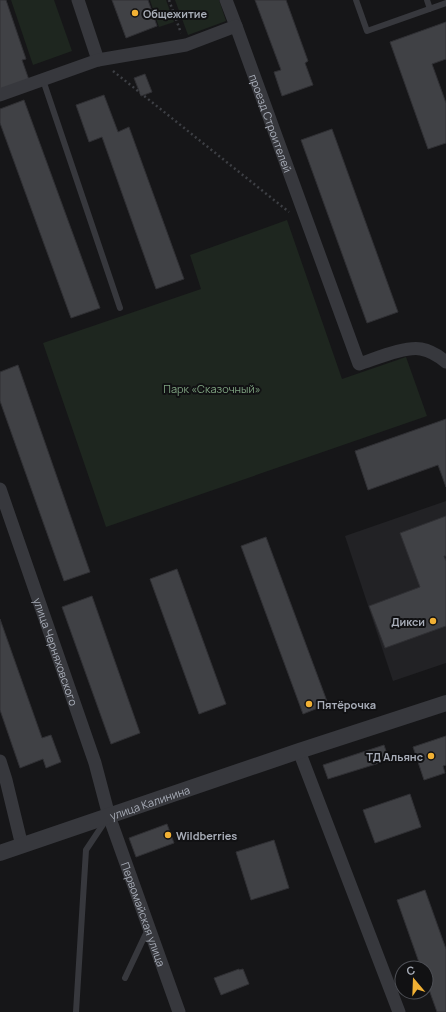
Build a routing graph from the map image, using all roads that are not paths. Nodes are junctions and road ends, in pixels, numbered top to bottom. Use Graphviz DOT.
graph roads {
  1 [pos="78,0"];
  2 [pos="226,0"];
  3 [pos="356,0"];
  4 [pos="427,0"];
  5 [pos="446,3"];
  6 [pos="430,9"];
  7 [pos="236,26"];
  8 [pos="98,60"];
  9 [pos="43,80"];
  10 [pos="0,96"];
  11 [pos="120,308"];
  12 [pos="446,362"];
  13 [pos="0,489"];
  14 [pos="3,508"];
  15 [pos="446,703"];
  16 [pos="299,751"];
  17 [pos="0,761"];
  18 [pos="109,816"];
  19 [pos="22,846"];
  20 [pos="0,853"];
  21 [pos="149,926"];
  22 [pos="125,978"];
  23 [pos="76,1012"];
  24 [pos="179,1012"];
  25 [pos="399,1012"];
  1 -- 8 [label="street"];
  2 -- 7 [label="street"];
  3 -- 6 [label="lane"];
  4 -- 6 [label="lane"];
  5 -- 6 [label="lane"];
  7 -- 8 [label="street"];
  7 -- 12 [label="street, проезд Строителей"];
  8 -- 9 [label="street"];
  9 -- 10 [label="street"];
  9 -- 11 [label="lane"];
  13 -- 14 [label="street, улица Черняховского"];
  14 -- 18 [label="street, улица Черняховского"];
  15 -- 16 [label="street, улица Калинина"];
  16 -- 18 [label="street, улица Калинина"];
  16 -- 25 [label="street"];
  17 -- 19 [label="street"];
  18 -- 19 [label="street, улица Калинина"];
  18 -- 21 [label="street, Первомайская улица"];
  18 -- 23 [label="lane"];
  19 -- 20 [label="street, улица Калинина"];
  21 -- 22 [label="lane"];
  21 -- 24 [label="street, Первомайская улица"];
}
